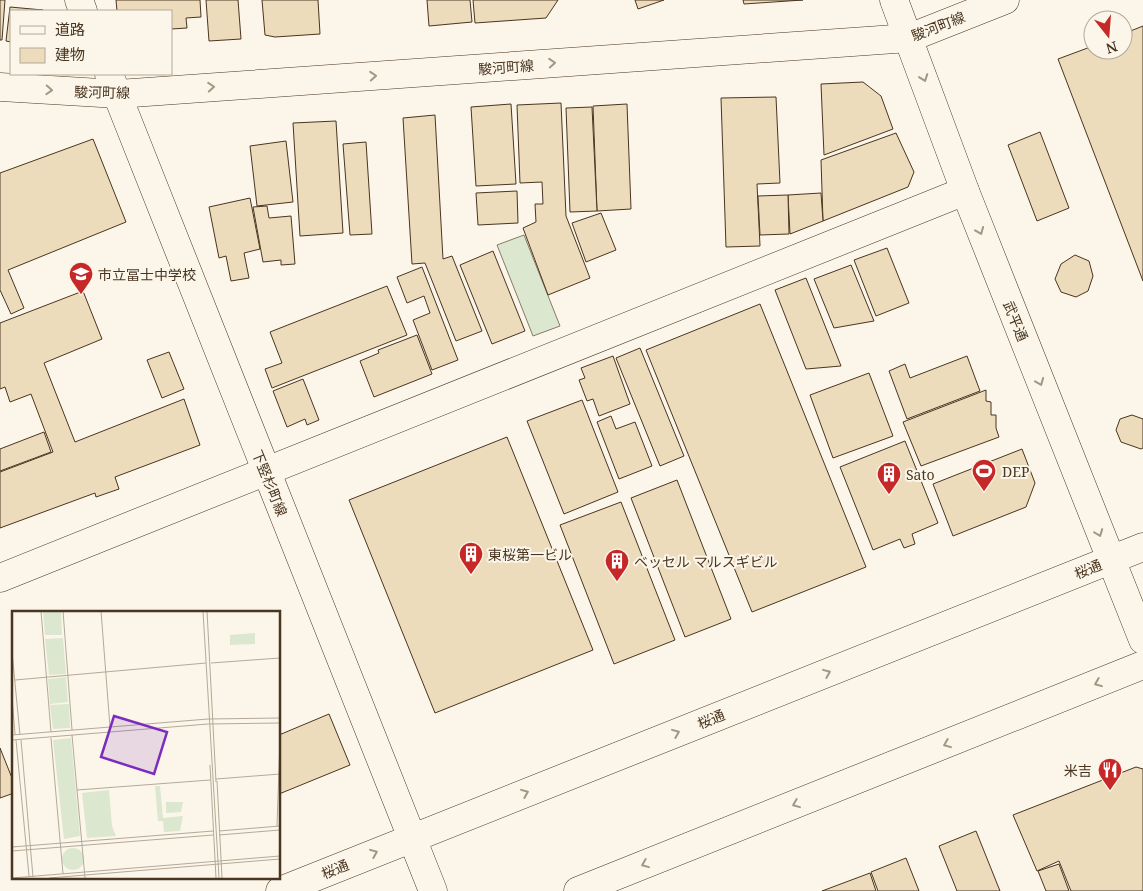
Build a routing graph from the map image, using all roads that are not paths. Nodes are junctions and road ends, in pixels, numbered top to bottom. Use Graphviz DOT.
graph roads {
  1 [pos="894,0"];
  2 [pos="1005,0"];
  3 [pos="909,38"];
  4 [pos="114,84"];
  5 [pos="0,87"];
  6 [pos="965,191"];
  7 [pos="266,473"];
  8 [pos="1143,547"];
  9 [pos="1110,560"];
  10 [pos="0,578"];
  11 [pos="1143,640"];
  12 [pos="1143,665"];
  13 [pos="412,838"];
  14 [pos="280,891"];
  15 [pos="433,891"];
  16 [pos="578,891"];
  1 -- 3 [label="main road, 武平通"];
  2 -- 3 [label="main road, 駿河町線"];
  4 -- 3 [label="main road, 駿河町線, one-way"];
  3 -- 6 [label="main road, 武平通, one-way"];
  5 -- 4 [label="main road, 駿河町線, one-way"];
  4 -- 7 [label="main road, 下竪杉町線"];
  6 -- 7 [label="main road"];
  6 -- 9 [label="main road, 武平通, one-way"];
  7 -- 10 [label="main road"];
  7 -- 13 [label="main road, 下竪杉町線"];
  8 -- 9 [label="main road, 桜通"];
  9 -- 11 [label="main road, 武平通"];
  13 -- 9 [label="main road, 桜通, one-way"];
  12 -- 16 [label="main road, one-way"];
  14 -- 13 [label="main road, 桜通, one-way"];
  13 -- 15 [label="main road, 下竪杉町線"];
}
